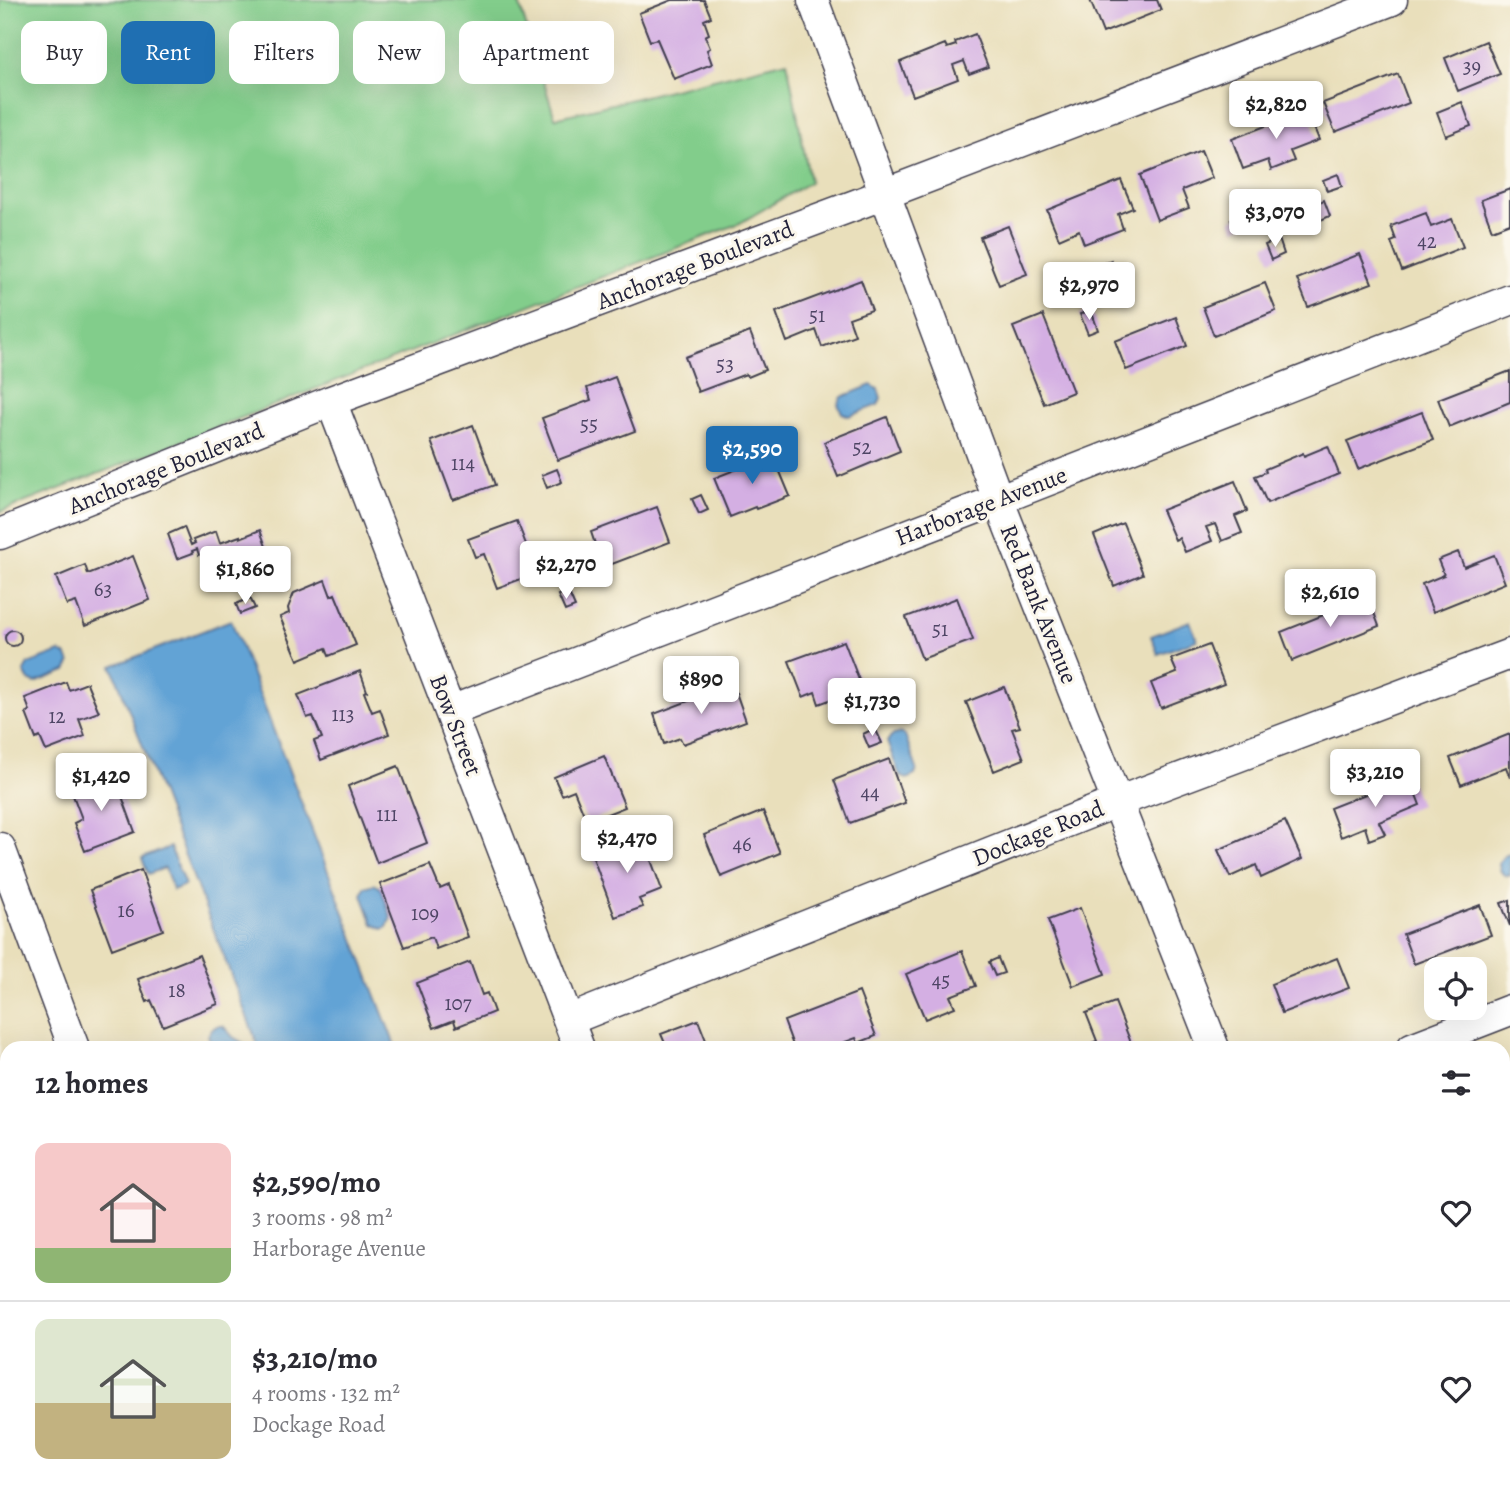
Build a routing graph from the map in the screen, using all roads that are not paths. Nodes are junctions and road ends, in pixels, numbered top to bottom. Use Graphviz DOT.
graph roads {
  1 [pos="813,0"];
  2 [pos="1392,0"];
  3 [pos="884,194"];
  4 [pos="1510,300"];
  5 [pos="331,401"];
  6 [pos="998,499"];
  7 [pos="0,534"];
  8 [pos="1510,654"];
  9 [pos="451,711"];
  10 [pos="1117,802"];
  11 [pos="0,848"];
  12 [pos="1510,1010"];
  13 [pos="569,1020"];
  14 [pos="71,1041"];
  15 [pos="576,1041"];
  16 [pos="1211,1041"];
  17 [pos="1430,1041"];
  1 -- 3 [label="street, Red Bank Avenue"];
  2 -- 3 [label="street, Anchorage Boulevard"];
  3 -- 5 [label="street, Anchorage Boulevard"];
  3 -- 6 [label="street, Red Bank Avenue"];
  4 -- 6 [label="street, Harborage Avenue"];
  5 -- 7 [label="street, Anchorage Boulevard"];
  5 -- 9 [label="street, Bow Street"];
  6 -- 9 [label="street, Harborage Avenue"];
  6 -- 10 [label="street, Red Bank Avenue"];
  8 -- 10 [label="street, Dockage Road"];
  9 -- 13 [label="street, Bow Street"];
  10 -- 13 [label="street, Dockage Road"];
  10 -- 16 [label="street, Red Bank Avenue"];
  11 -- 14 [label="street"];
  12 -- 17 [label="street"];
  13 -- 15 [label="street, Bow Street"];
}
